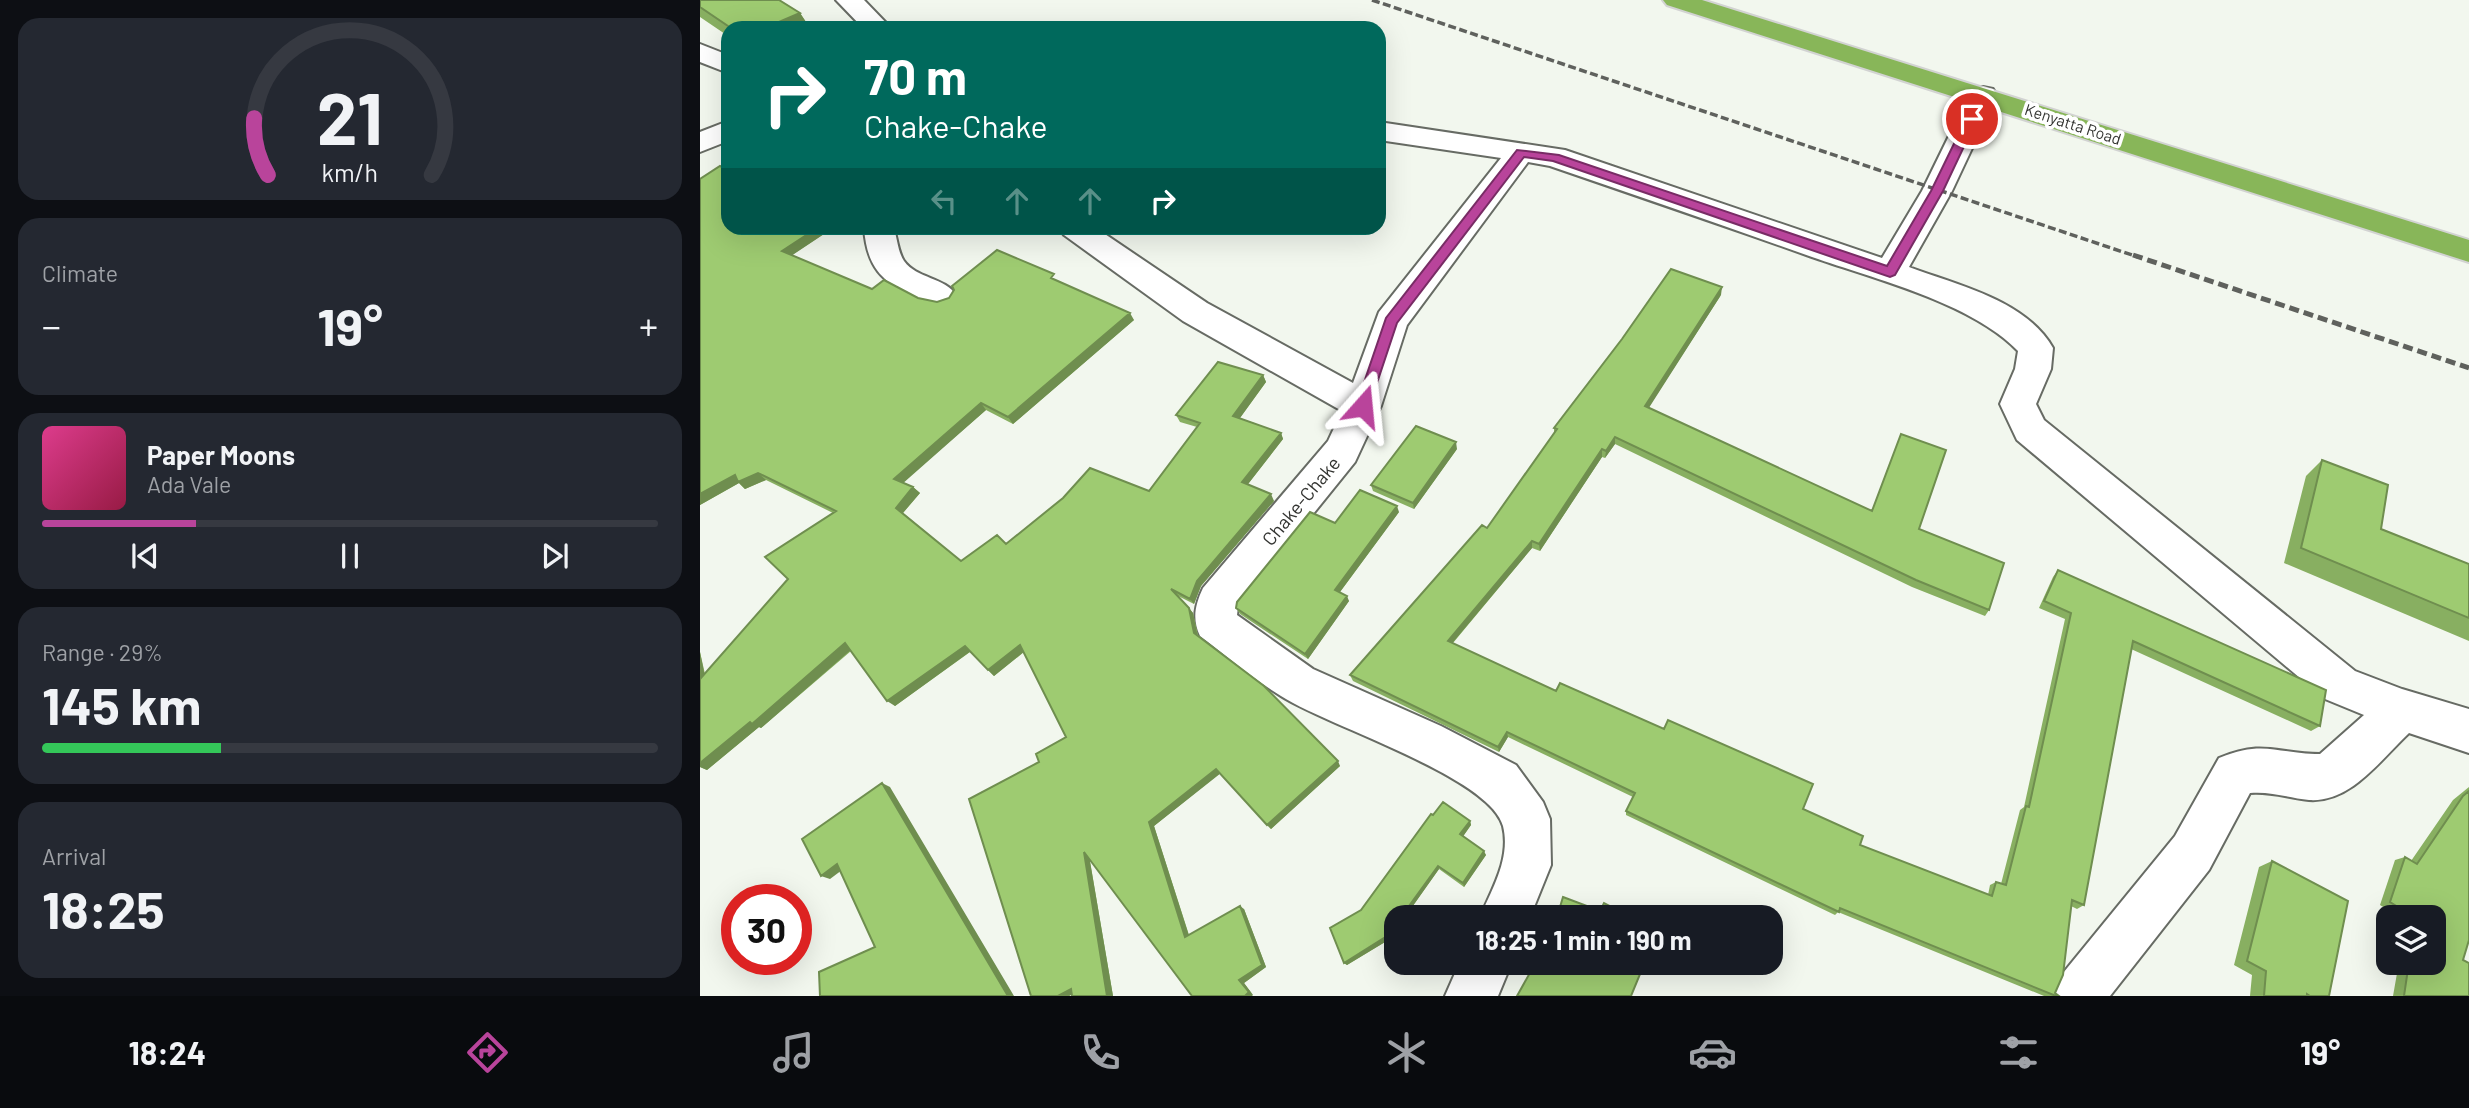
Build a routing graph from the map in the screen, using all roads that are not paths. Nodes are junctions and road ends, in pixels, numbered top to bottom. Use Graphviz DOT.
graph roads {
  1 [pos="849,0"];
  2 [pos="1676,0"];
  3 [pos="870,21"];
  4 [pos="700,52"];
  5 [pos="721,62"];
  6 [pos="1983,95"];
  7 [pos="1386,132"];
  8 [pos="721,133"];
  9 [pos="700,143"];
  10 [pos="1521,152"];
  11 [pos="881,235"];
  12 [pos="1084,235"];
  13 [pos="2469,251"];
  14 [pos="1890,272"];
  15 [pos="940,296"];
  16 [pos="1363,406"];
  17 [pos="2402,710"];
  18 [pos="2469,731"];
  19 [pos="1510,905"];
  20 [pos="1480,975"];
  21 [pos="1471,996"];
  22 [pos="2077,996"];
  1 -- 3 [label="street"];
  2 -- 6 [label="highway, Kenyatta Road"];
  4 -- 5 [label="street"];
  6 -- 13 [label="highway, Kenyatta Road"];
  6 -- 14 [label="street"];
  7 -- 10 [label="street"];
  8 -- 9 [label="street"];
  10 -- 14 [label="street"];
  10 -- 16 [label="street, Chake-Chake"];
  11 -- 15 [label="street"];
  12 -- 16 [label="street"];
  14 -- 17 [label="street"];
  16 -- 19 [label="street, Chake-Chake"];
  17 -- 18 [label="street"];
  17 -- 22 [label="street"];
  20 -- 21 [label="street"];
}
